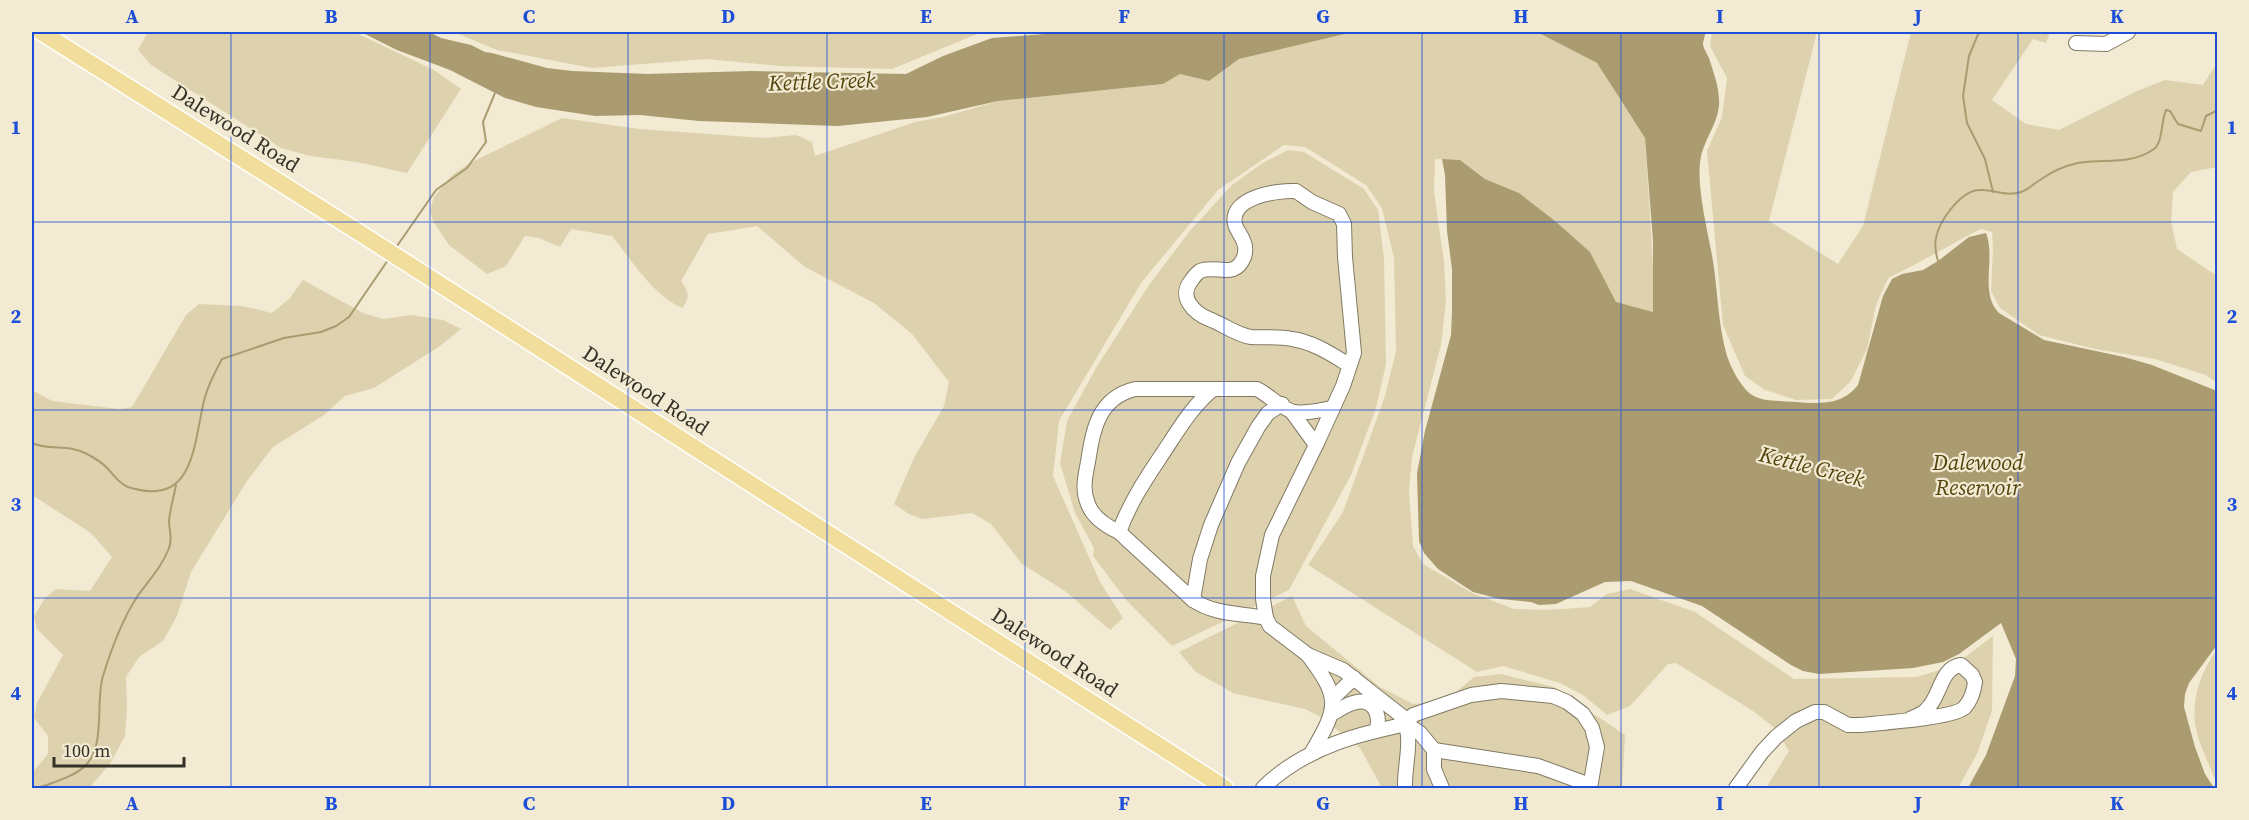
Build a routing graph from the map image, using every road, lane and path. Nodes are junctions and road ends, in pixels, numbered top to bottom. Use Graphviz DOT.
graph roads {
  1 [pos="41,32"];
  2 [pos="2128,32"];
  3 [pos="2076,43"];
  4 [pos="1349,365"];
  5 [pos="1213,389"];
  6 [pos="1287,408"];
  7 [pos="1332,408"];
  8 [pos="1316,445"];
  9 [pos="1119,532"];
  10 [pos="1193,600"];
  11 [pos="1266,618"];
  12 [pos="1308,655"];
  13 [pos="1354,678"];
  14 [pos="1334,697"];
  15 [pos="1331,714"];
  16 [pos="1910,719"];
  17 [pos="1407,724"];
  18 [pos="1376,731"];
  19 [pos="1434,750"];
  20 [pos="1312,752"];
  21 [pos="1590,787"];
  22 [pos="1225,789"];
  23 [pos="1263,789"];
  24 [pos="1405,789"];
  25 [pos="1442,789"];
  26 [pos="1736,789"];
  1 -- 22 [label="main road, Dalewood Road"];
  2 -- 3 [label="street"];
  4 -- 4 [label="street"];
  4 -- 7 [label="street"];
  5 -- 6 [label="street"];
  5 -- 9 [label="street"];
  5 -- 9 [label="street"];
  6 -- 7 [label="street"];
  6 -- 8 [label="street"];
  6 -- 10 [label="street"];
  7 -- 8 [label="street"];
  8 -- 11 [label="street"];
  9 -- 10 [label="street"];
  10 -- 11 [label="street"];
  11 -- 12 [label="street"];
  12 -- 13 [label="street"];
  12 -- 14 [label="street"];
  13 -- 14 [label="street"];
  13 -- 17 [label="street"];
  14 -- 15 [label="street"];
  15 -- 18 [label="street"];
  15 -- 20 [label="street"];
  16 -- 16 [label="street"];
  16 -- 26 [label="street"];
  17 -- 18 [label="street"];
  17 -- 19 [label="street"];
  17 -- 21 [label="street"];
  17 -- 24 [label="street"];
  18 -- 20 [label="street"];
  19 -- 21 [label="street"];
  19 -- 25 [label="street"];
  20 -- 23 [label="street"];
}
